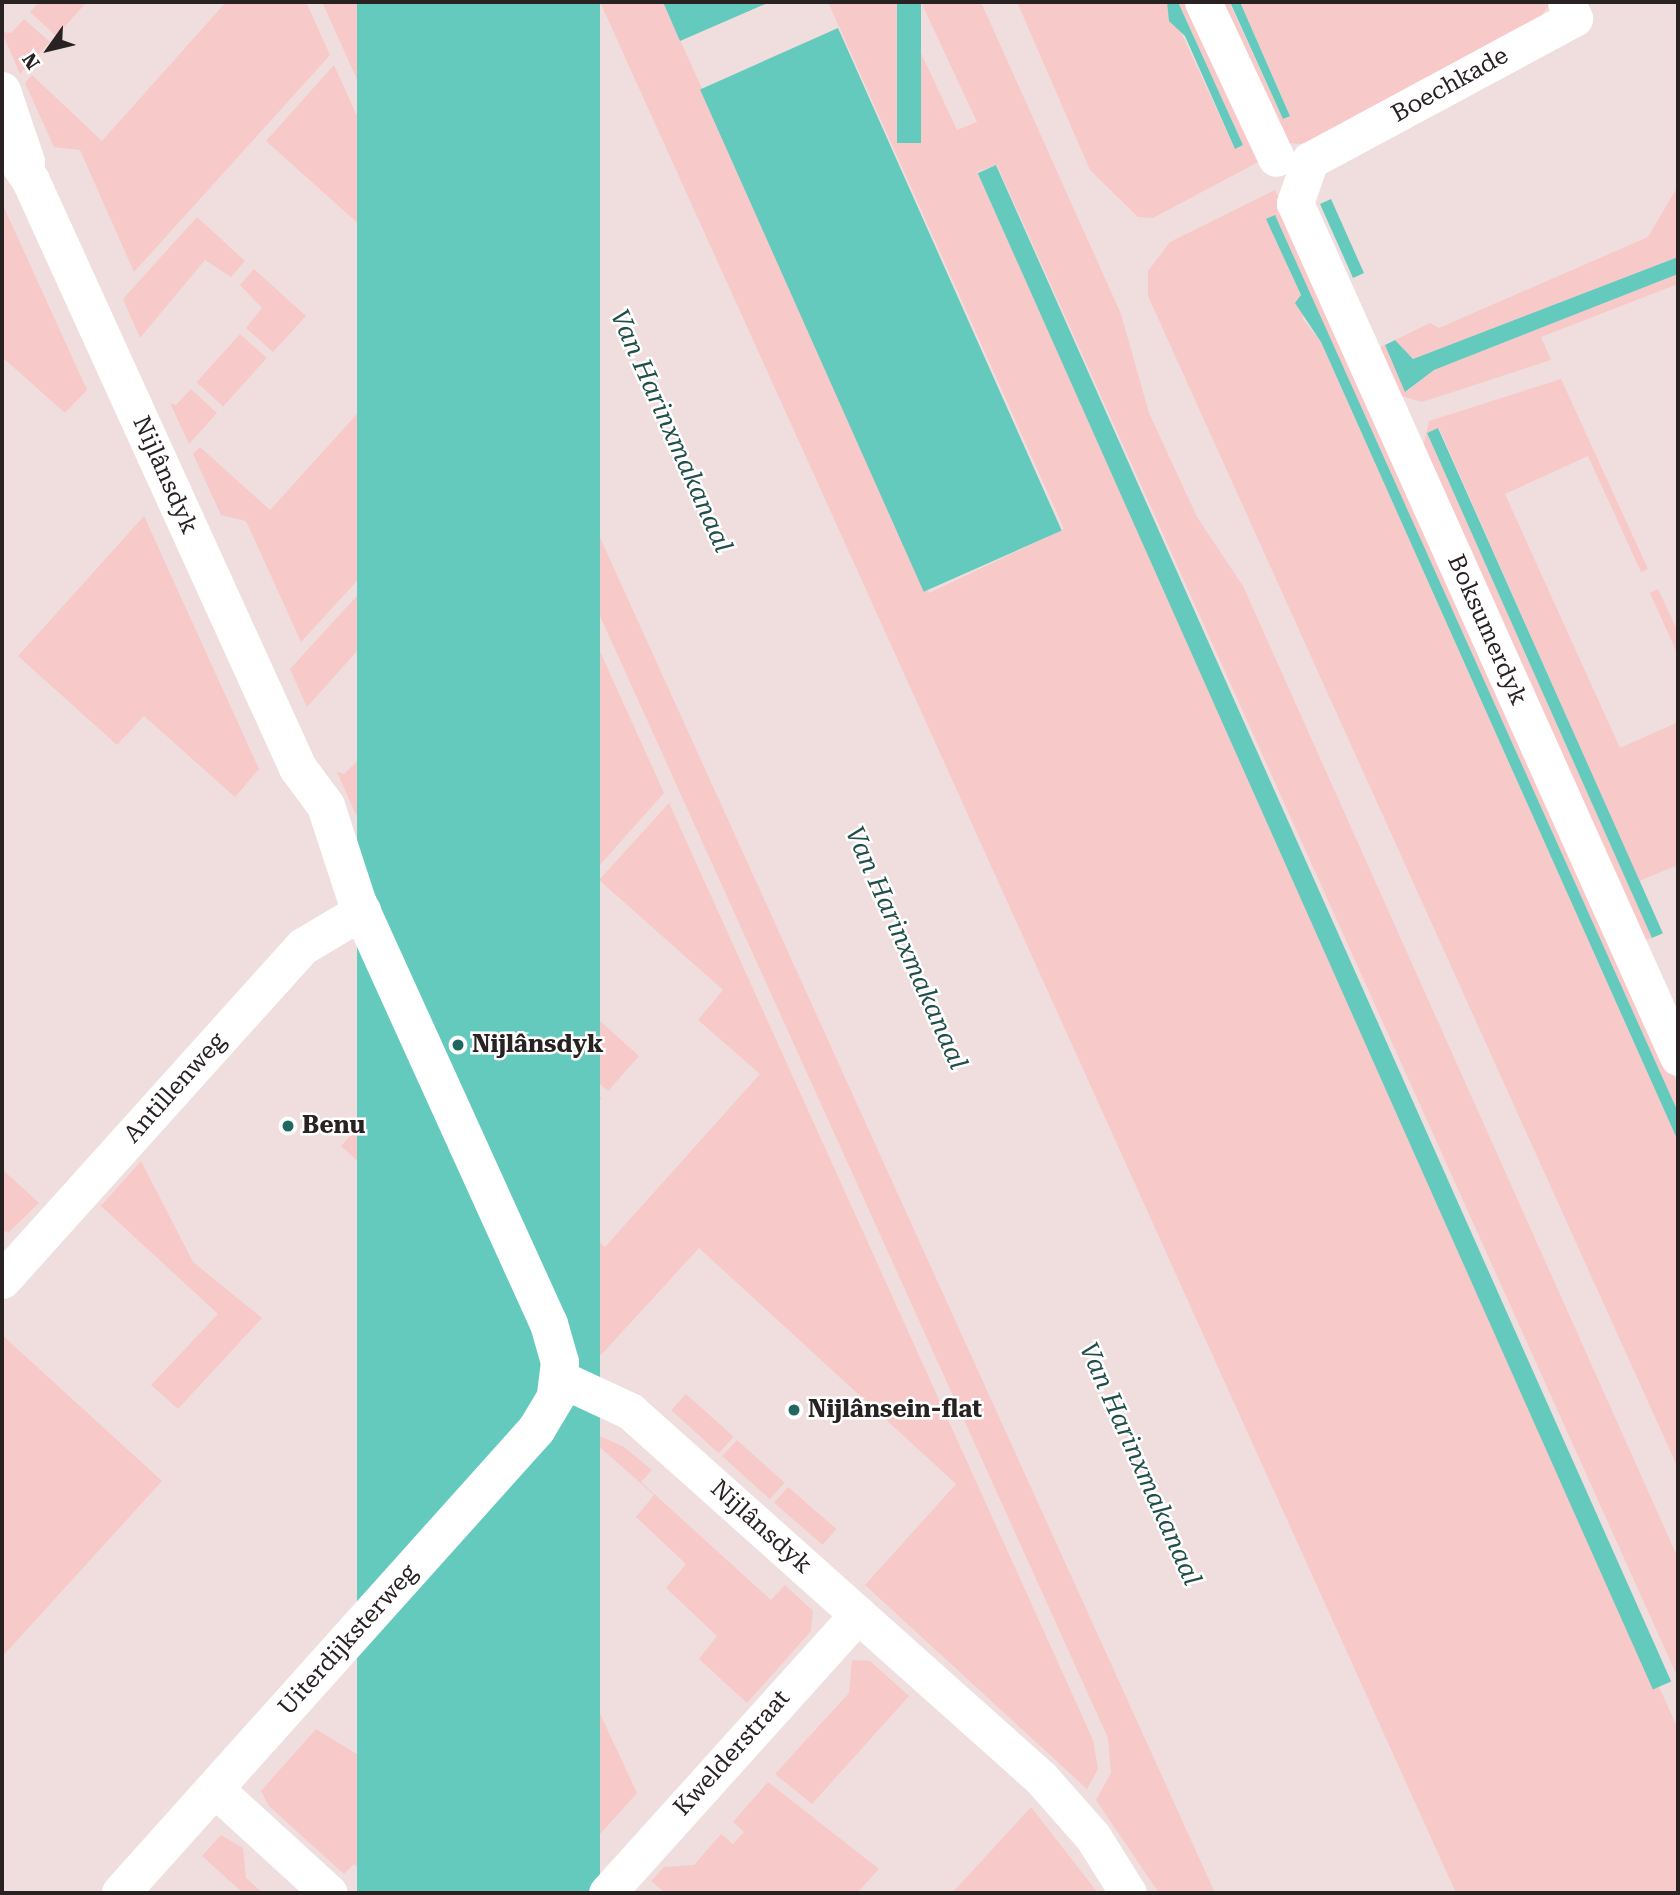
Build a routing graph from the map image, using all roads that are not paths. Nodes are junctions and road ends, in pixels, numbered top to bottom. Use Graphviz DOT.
graph roads {
  1 [pos="1203,2"];
  2 [pos="1566,2"];
  3 [pos="2,91"];
  4 [pos="2,138"];
  5 [pos="1293,159"];
  6 [pos="31,181"];
  7 [pos="359,906"];
  8 [pos="1678,1057"];
  9 [pos="2,1280"];
  10 [pos="561,1379"];
  11 [pos="858,1614"];
  12 [pos="215,1789"];
  13 [pos="121,1893"];
  14 [pos="329,1893"];
  15 [pos="607,1893"];
  16 [pos="1128,1893"];
  1 -- 5 [label="street"];
  2 -- 5 [label="street, Boechkade"];
  3 -- 6 [label="street, Nijlânsdyk"];
  4 -- 6 [label="street, Nijlânsdyk"];
  5 -- 8 [label="street, Boksumerdyk"];
  6 -- 7 [label="street, Nijlânsdyk"];
  7 -- 9 [label="street, Antillenweg"];
  7 -- 10 [label="street, Nijlânsdyk"];
  10 -- 11 [label="street, Nijlânsdyk"];
  10 -- 12 [label="street, Uiterdijksterweg"];
  11 -- 15 [label="street, Kwelderstraat"];
  11 -- 16 [label="street, Nijlânsdyk"];
  12 -- 13 [label="street, Uiterdijksterweg"];
  12 -- 14 [label="street"];
}
